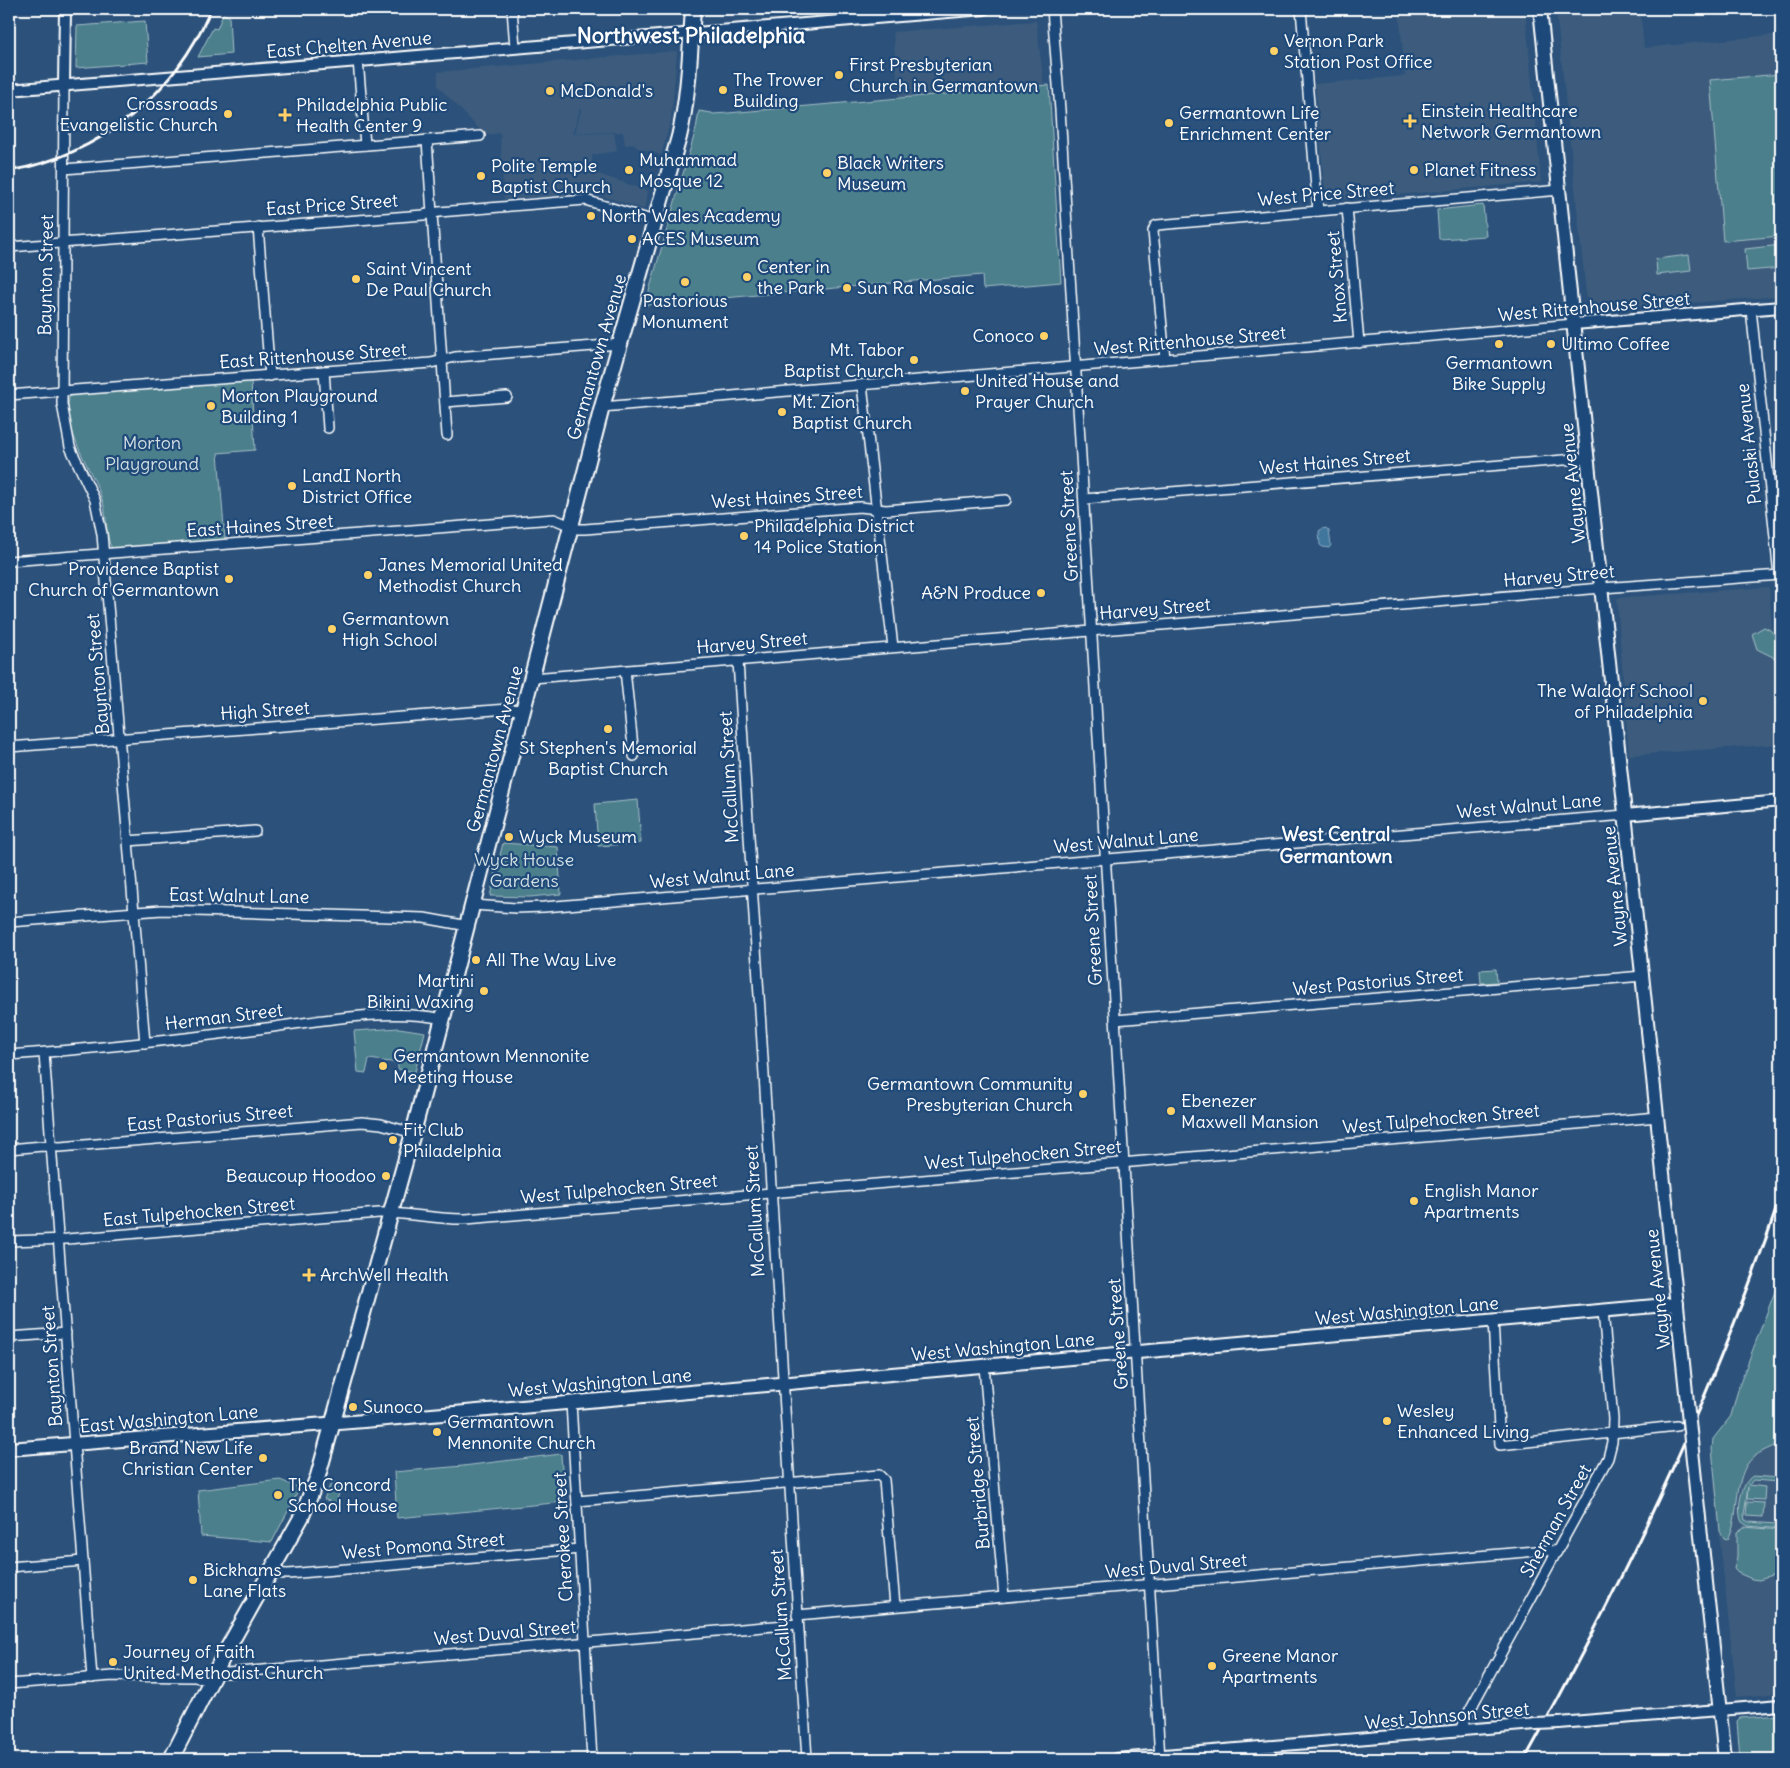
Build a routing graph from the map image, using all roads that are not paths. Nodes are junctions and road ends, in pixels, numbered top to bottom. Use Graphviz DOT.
graph roads {
  1 [pos="65,9"];
  2 [pos="512,9"];
  3 [pos="693,9"];
  4 [pos="984,9"];
  5 [pos="1052,9"];
  6 [pos="1301,9"];
  7 [pos="1540,9"];
  8 [pos="691,33"];
  9 [pos="515,47"];
  10 [pos="358,60"];
  11 [pos="64,85"];
  12 [pos="9,90"];
  13 [pos="480,136"];
  14 [pos="427,140"];
  15 [pos="365,145"];
  16 [pos="64,169"];
  17 [pos="1560,190"];
  18 [pos="1347,208"];
  19 [pos="1318,211"];
  20 [pos="432,213"];
  21 [pos="655,221"];
  22 [pos="258,227"];
  23 [pos="63,242"];
  24 [pos="9,247"];
  25 [pos="1781,307"];
  26 [pos="1751,309"];
  27 [pos="1574,324"];
  28 [pos="1359,343"];
  29 [pos="620,344"];
  30 [pos="1165,359"];
  31 [pos="442,360"];
  32 [pos="1076,367"];
  33 [pos="324,371"];
  34 [pos="270,376"];
  35 [pos="862,385"];
  36 [pos="61,391"];
  37 [pos="9,395"];
  38 [pos="506,397"];
  39 [pos="445,402"];
  40 [pos="602,407"];
  41 [pos="328,428"];
  42 [pos="447,435"];
  43 [pos="1588,458"];
  44 [pos="1084,499"];
  45 [pos="1006,500"];
  46 [pos="876,508"];
  47 [pos="571,526"];
  48 [pos="103,554"];
  49 [pos="9,562"];
  50 [pos="1780,575"];
  51 [pos="1602,588"];
  52 [pos="1091,631"];
  53 [pos="893,647"];
  54 [pos="738,661"];
  55 [pos="625,670"];
  56 [pos="532,678"];
  57 [pos="524,710"];
  58 [pos="119,738"];
  59 [pos="9,746"];
  60 [pos="634,756"];
  61 [pos="1781,802"];
  62 [pos="1626,815"];
  63 [pos="255,830"];
  64 [pos="128,841"];
  65 [pos="1106,859"];
  66 [pos="752,889"];
  67 [pos="473,905"];
  68 [pos="134,912"];
  69 [pos="9,922"];
  70 [pos="468,926"];
  71 [pos="1643,976"];
  72 [pos="443,1018"];
  73 [pos="1115,1020"];
  74 [pos="146,1043"];
  75 [pos="44,1052"];
  76 [pos="9,1055"];
  77 [pos="1658,1117"];
  78 [pos="413,1133"];
  79 [pos="52,1147"];
  80 [pos="9,1149"];
  81 [pos="1124,1162"];
  82 [pos="771,1192"];
  83 [pos="391,1212"];
  84 [pos="59,1240"];
  85 [pos="9,1241"];
  86 [pos="1677,1304"];
  87 [pos="1603,1310"];
  88 [pos="1493,1321"];
  89 [pos="66,1333"];
  90 [pos="9,1337"];
  91 [pos="1135,1353"];
  92 [pos="984,1366"];
  93 [pos="782,1384"];
  94 [pos="571,1403"];
  95 [pos="333,1423"];
  96 [pos="1677,1426"];
  97 [pos="1613,1432"];
  98 [pos="74,1444"];
  99 [pos="9,1449"];
  100 [pos="788,1483"];
  101 [pos="578,1501"];
  102 [pos="580,1549"];
  103 [pos="1557,1552"];
  104 [pos="83,1561"];
  105 [pos="9,1567"];
  106 [pos="270,1573"];
  107 [pos="1150,1585"];
  108 [pos="1004,1597"];
  109 [pos="895,1606"];
  110 [pos="797,1619"];
  111 [pos="585,1642"];
  112 [pos="213,1676"];
  113 [pos="92,1678"];
  114 [pos="9,1684"];
  115 [pos="1781,1705"];
  116 [pos="1720,1710"];
  117 [pos="1461,1731"];
  118 [pos="1160,1757"];
  119 [pos="171,1759"];
  120 [pos="592,1759"];
  121 [pos="807,1759"];
  122 [pos="1116,1759"];
  123 [pos="1725,1759"];
  1 -- 11 [label="street, Baynton Street"];
  2 -- 9 [label="street"];
  3 -- 8 [label="main road, Germantown Avenue"];
  4 -- 8 [label="street, East Chelten Avenue"];
  5 -- 32 [label="street, Greene Street"];
  6 -- 19 [label="street, Knox Street"];
  7 -- 17 [label="main road, Wayne Avenue"];
  8 -- 9 [label="street, East Chelten Avenue"];
  8 -- 21 [label="main road, Germantown Avenue"];
  9 -- 10 [label="street, East Chelten Avenue"];
  10 -- 11 [label="street, East Chelten Avenue"];
  10 -- 15 [label="street"];
  11 -- 12 [label="street, East Chelten Avenue"];
  11 -- 16 [label="street, Baynton Street"];
  13 -- 14 [label="street"];
  14 -- 15 [label="street"];
  14 -- 20 [label="street"];
  15 -- 16 [label="street"];
  16 -- 23 [label="street, Baynton Street"];
  17 -- 18 [label="street, West Price Street"];
  17 -- 27 [label="main road, Wayne Avenue"];
  18 -- 19 [label="street, West Price Street"];
  18 -- 28 [label="street, Knox Street"];
  19 -- 30 [label="street, West Price Street"];
  20 -- 21 [label="street, East Price Street"];
  20 -- 22 [label="street, East Price Street"];
  20 -- 31 [label="street"];
  21 -- 29 [label="main road, Germantown Avenue"];
  22 -- 23 [label="street, East Price Street"];
  22 -- 34 [label="street"];
  23 -- 24 [label="street, East Price Street"];
  23 -- 36 [label="street, Baynton Street"];
  25 -- 26 [label="street, West Rittenhouse Street"];
  26 -- 27 [label="street, West Rittenhouse Street"];
  26 -- 50 [label="street, Pulaski Avenue"];
  27 -- 28 [label="street, West Rittenhouse Street"];
  27 -- 43 [label="main road, Wayne Avenue"];
  28 -- 30 [label="street, West Rittenhouse Street"];
  29 -- 31 [label="street, East Rittenhouse Street"];
  29 -- 40 [label="main road, Germantown Avenue"];
  30 -- 32 [label="street, West Rittenhouse Street"];
  31 -- 33 [label="street, East Rittenhouse Street"];
  31 -- 39 [label="street"];
  32 -- 35 [label="street, West Rittenhouse Street"];
  32 -- 44 [label="street, Greene Street"];
  33 -- 34 [label="street, East Rittenhouse Street"];
  33 -- 41 [label="street"];
  34 -- 36 [label="street, East Rittenhouse Street"];
  35 -- 40 [label="street, West Rittenhouse Street"];
  35 -- 46 [label="street"];
  36 -- 37 [label="street, East Rittenhouse Street"];
  36 -- 48 [label="street, Baynton Street"];
  38 -- 39 [label="street"];
  39 -- 42 [label="street"];
  40 -- 47 [label="main road, Germantown Avenue"];
  43 -- 44 [label="street, West Haines Street"];
  43 -- 51 [label="main road, Wayne Avenue"];
  44 -- 52 [label="street, Greene Street"];
  45 -- 46 [label="street, West Haines Street"];
  46 -- 47 [label="street, West Haines Street"];
  46 -- 53 [label="street"];
  47 -- 48 [label="street, East Haines Street"];
  47 -- 56 [label="main road, Germantown Avenue"];
  48 -- 49 [label="street, East Haines Street"];
  48 -- 58 [label="street, Baynton Street"];
  50 -- 51 [label="street, Harvey Street"];
  51 -- 52 [label="street, Harvey Street"];
  51 -- 62 [label="main road, Wayne Avenue"];
  52 -- 53 [label="street, Harvey Street"];
  52 -- 65 [label="street, Greene Street"];
  53 -- 54 [label="street, Harvey Street"];
  54 -- 55 [label="street, Harvey Street"];
  54 -- 66 [label="street, McCallum Street"];
  55 -- 56 [label="street, Harvey Street"];
  55 -- 60 [label="street"];
  56 -- 57 [label="main road, Germantown Avenue"];
  57 -- 58 [label="street, High Street"];
  57 -- 67 [label="main road, Germantown Avenue"];
  58 -- 59 [label="street, High Street"];
  58 -- 64 [label="street, Baynton Street"];
  61 -- 62 [label="street, West Walnut Lane"];
  62 -- 65 [label="street, West Walnut Lane"];
  62 -- 71 [label="main road, Wayne Avenue"];
  63 -- 64 [label="street"];
  64 -- 68 [label="street, Baynton Street"];
  65 -- 66 [label="street, West Walnut Lane"];
  65 -- 73 [label="street, Greene Street"];
  66 -- 67 [label="street, West Walnut Lane"];
  66 -- 82 [label="street, McCallum Street"];
  67 -- 70 [label="main road, Germantown Avenue"];
  68 -- 69 [label="street, East Walnut Lane"];
  68 -- 70 [label="street, East Walnut Lane"];
  68 -- 74 [label="street, Baynton Street"];
  70 -- 72 [label="main road, Germantown Avenue"];
  71 -- 73 [label="street, West Pastorius Street"];
  71 -- 77 [label="main road, Wayne Avenue"];
  72 -- 74 [label="street, Herman Street"];
  72 -- 78 [label="main road, Germantown Avenue"];
  73 -- 81 [label="street, Greene Street"];
  74 -- 75 [label="street, Herman Street"];
  75 -- 76 [label="street, Herman Street"];
  75 -- 79 [label="street, Baynton Street"];
  77 -- 81 [label="street, West Tulpehocken Street"];
  77 -- 86 [label="main road, Wayne Avenue"];
  78 -- 79 [label="street, East Pastorius Street"];
  78 -- 83 [label="main road, Germantown Avenue"];
  79 -- 80 [label="street, East Pastorius Street"];
  79 -- 84 [label="street, Baynton Street"];
  81 -- 82 [label="street, West Tulpehocken Street"];
  81 -- 91 [label="street, Greene Street"];
  82 -- 83 [label="street, West Tulpehocken Street"];
  82 -- 93 [label="street, McCallum Street"];
  83 -- 84 [label="street, East Tulpehocken Street"];
  83 -- 95 [label="main road, Germantown Avenue"];
  84 -- 85 [label="street, East Tulpehocken Street"];
  84 -- 89 [label="street, Baynton Street"];
  86 -- 87 [label="main road, West Washington Lane"];
  86 -- 116 [label="main road, Wayne Avenue, bridge"];
  87 -- 88 [label="main road, West Washington Lane"];
  87 -- 97 [label="street, Sherman Street"];
  88 -- 91 [label="main road, West Washington Lane"];
  88 -- 97 [label="street"];
  89 -- 90 [label="street"];
  89 -- 98 [label="street, Baynton Street"];
  91 -- 92 [label="main road, West Washington Lane"];
  91 -- 107 [label="street, Greene Street"];
  92 -- 93 [label="main road, West Washington Lane"];
  92 -- 108 [label="street, Burbridge Street"];
  93 -- 94 [label="main road, West Washington Lane"];
  93 -- 100 [label="street, McCallum Street"];
  94 -- 95 [label="main road, West Washington Lane"];
  94 -- 101 [label="street, Cherokee Street"];
  95 -- 98 [label="main road, East Washington Lane"];
  95 -- 106 [label="main road, Germantown Avenue"];
  96 -- 97 [label="street"];
  97 -- 103 [label="street, Sherman Street"];
  98 -- 99 [label="main road, East Washington Lane"];
  98 -- 104 [label="street, Baynton Street"];
  100 -- 101 [label="street"];
  100 -- 109 [label="street"];
  100 -- 110 [label="street, McCallum Street"];
  101 -- 102 [label="street, Cherokee Street"];
  102 -- 106 [label="street, West Pomona Street"];
  102 -- 111 [label="street, Cherokee Street"];
  103 -- 107 [label="street, West Duval Street"];
  103 -- 117 [label="street, Sherman Street"];
  104 -- 105 [label="street"];
  104 -- 113 [label="street, Baynton Street"];
  106 -- 112 [label="main road, Germantown Avenue"];
  107 -- 108 [label="street, West Duval Street"];
  107 -- 118 [label="street, Greene Street"];
  108 -- 109 [label="street, West Duval Street"];
  109 -- 110 [label="street, West Duval Street"];
  110 -- 111 [label="street, West Duval Street"];
  110 -- 121 [label="street, McCallum Street"];
  111 -- 112 [label="street, West Duval Street"];
  111 -- 120 [label="street, Cherokee Street"];
  112 -- 113 [label="street, West Duval Street"];
  112 -- 119 [label="main road, Germantown Avenue"];
  113 -- 114 [label="street, West Duval Street"];
  115 -- 116 [label="street, West Johnson Street"];
  116 -- 117 [label="street, West Johnson Street, bridge"];
  116 -- 123 [label="main road, Wayne Avenue"];
  117 -- 118 [label="street, West Johnson Street"];
  118 -- 122 [label="street, West Johnson Street"];
}
